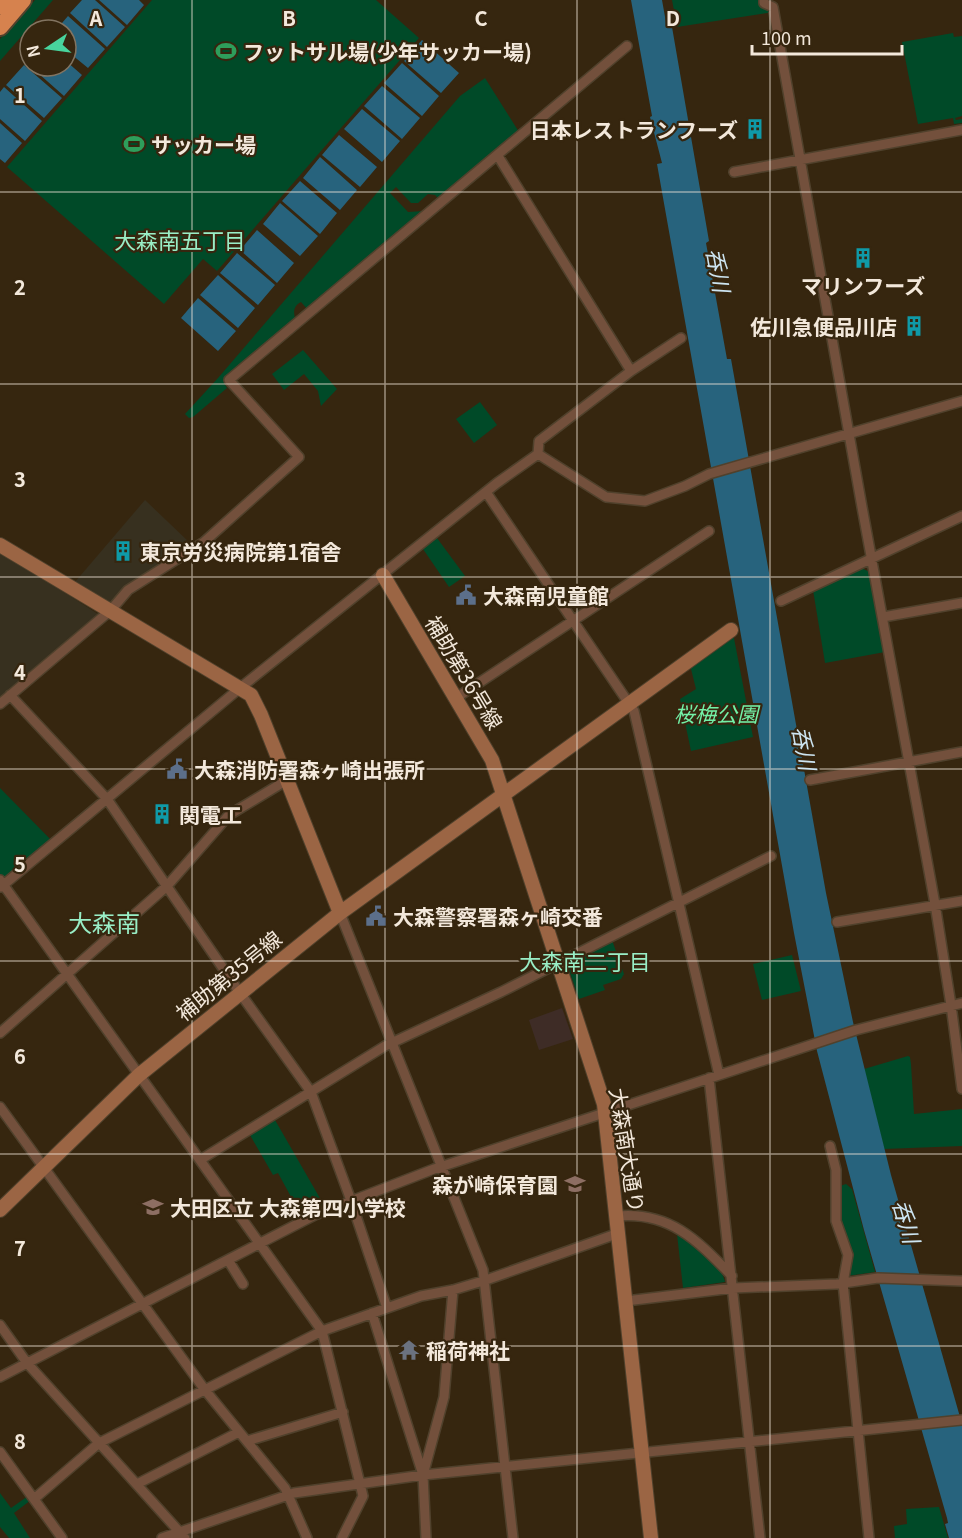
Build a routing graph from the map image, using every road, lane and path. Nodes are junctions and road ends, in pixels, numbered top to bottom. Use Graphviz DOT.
graph roads {
  1 [pos="5,0"];
  2 [pos="23,0"];
  3 [pos="764,0"];
  4 [pos="0,6"];
  5 [pos="0,27"];
  6 [pos="627,46"];
  7 [pos="962,130"];
  8 [pos="498,156"];
  9 [pos="801,159"];
  10 [pos="734,172"];
  11 [pos="681,338"];
  12 [pos="631,371"];
  13 [pos="962,401"];
  14 [pos="849,434"];
  15 [pos="538,454"];
  16 [pos="486,492"];
  17 [pos="962,516"];
  18 [pos="709,531"];
  19 [pos="0,545"];
  20 [pos="872,558"];
  21 [pos="383,575"];
  22 [pos="781,600"];
  23 [pos="962,603"];
  24 [pos="111,609"];
  25 [pos="883,617"];
  26 [pos="574,620"];
  27 [pos="731,630"];
  28 [pos="240,688"];
  29 [pos="10,696"];
  30 [pos="456,698"];
  31 [pos="629,702"];
  32 [pos="0,704"];
  33 [pos="962,752"];
  34 [pos="910,761"];
  35 [pos="286,780"];
  36 [pos="810,780"];
  37 [pos="502,795"];
  38 [pos="107,799"];
  39 [pos="771,856"];
  40 [pos="1,884"];
  41 [pos="167,886"];
  42 [pos="962,901"];
  43 [pos="679,902"];
  44 [pos="935,904"];
  45 [pos="340,912"];
  46 [pos="837,922"];
  47 [pos="558,963"];
  48 [pos="68,974"];
  49 [pos="240,993"];
  50 [pos="962,1003"];
  51 [pos="951,1005"];
  52 [pos="0,1033"];
  53 [pos="392,1043"];
  54 [pos="138,1075"];
  55 [pos="714,1076"];
  56 [pos="962,1089"];
  57 [pos="311,1092"];
  58 [pos="0,1107"];
  59 [pos="606,1112"];
  60 [pos="830,1146"];
  61 [pos="200,1160"];
  62 [pos="441,1166"];
  63 [pos="43,1168"];
  64 [pos="351,1201"];
  65 [pos="0,1210"];
  66 [pos="617,1216"];
  67 [pos="619,1233"];
  68 [pos="260,1243"];
  69 [pos="228,1260"];
  70 [pos="732,1275"];
  71 [pos="486,1280"];
  72 [pos="962,1281"];
  73 [pos="843,1283"];
  74 [pos="243,1284"];
  75 [pos="733,1288"];
  76 [pos="453,1290"];
  77 [pos="626,1301"];
  78 [pos="143,1304"];
  79 [pos="387,1308"];
  80 [pos="372,1313"];
  81 [pos="0,1325"];
  82 [pos="322,1331"];
  83 [pos="27,1363"];
  84 [pos="0,1377"];
  85 [pos="205,1390"];
  86 [pos="343,1412"];
  87 [pos="962,1420"];
  88 [pos="858,1430"];
  89 [pos="239,1432"];
  90 [pos="247,1441"];
  91 [pos="749,1442"];
  92 [pos="99,1443"];
  93 [pos="0,1452"];
  94 [pos="642,1453"];
  95 [pos="505,1467"];
  96 [pos="423,1476"];
  97 [pos="137,1484"];
  98 [pos="361,1485"];
  99 [pos="291,1493"];
  100 [pos="34,1499"];
  101 [pos="182,1535"];
  102 [pos="62,1538"];
  103 [pos="162,1538"];
  104 [pos="307,1538"];
  105 [pos="342,1538"];
  106 [pos="426,1538"];
  107 [pos="513,1538"];
  108 [pos="651,1538"];
  109 [pos="760,1538"];
  110 [pos="869,1538"];
  1 -- 4 [label="highway"];
  2 -- 5 [label="highway"];
  3 -- 9 [label="street"];
  6 -- 8 [label="street"];
  7 -- 9 [label="street"];
  8 -- 12 [label="street"];
  8 -- 24 [label="street"];
  9 -- 10 [label="street"];
  9 -- 14 [label="street"];
  11 -- 12 [label="street"];
  12 -- 15 [label="street"];
  13 -- 14 [label="street"];
  14 -- 15 [label="street"];
  14 -- 20 [label="street"];
  15 -- 16 [label="street"];
  16 -- 21 [label="street"];
  16 -- 26 [label="street"];
  17 -- 20 [label="street"];
  18 -- 26 [label="street"];
  19 -- 24 [label="street"];
  20 -- 22 [label="street"];
  20 -- 25 [label="street"];
  21 -- 28 [label="street"];
  21 -- 30 [label="street, 補助第36号線"];
  23 -- 25 [label="street"];
  24 -- 28 [label="street"];
  24 -- 29 [label="street"];
  25 -- 34 [label="street"];
  26 -- 30 [label="street"];
  26 -- 31 [label="street"];
  27 -- 31 [label="street, 補助第35号線"];
  28 -- 35 [label="street"];
  28 -- 38 [label="street"];
  29 -- 32 [label="street"];
  29 -- 38 [label="street"];
  30 -- 37 [label="street, 補助第36号線"];
  31 -- 37 [label="street, 補助第35号線"];
  31 -- 43 [label="street"];
  33 -- 34 [label="street"];
  34 -- 36 [label="street"];
  34 -- 44 [label="street"];
  35 -- 41 [label="street"];
  35 -- 45 [label="street"];
  37 -- 45 [label="street, 補助第35号線"];
  37 -- 47 [label="street, 大森南大通り"];
  38 -- 40 [label="street"];
  38 -- 41 [label="street"];
  39 -- 43 [label="street"];
  40 -- 48 [label="street"];
  41 -- 48 [label="street"];
  41 -- 49 [label="street"];
  42 -- 44 [label="street"];
  43 -- 47 [label="street"];
  43 -- 55 [label="street"];
  44 -- 46 [label="street"];
  44 -- 51 [label="street"];
  45 -- 49 [label="street, 補助第35号線"];
  45 -- 53 [label="street"];
  47 -- 53 [label="street"];
  47 -- 59 [label="street, 大森南大通り"];
  48 -- 52 [label="street"];
  48 -- 54 [label="street"];
  49 -- 54 [label="street, 補助第35号線"];
  49 -- 57 [label="street"];
  50 -- 51 [label="street"];
  51 -- 55 [label="street"];
  51 -- 56 [label="street"];
  53 -- 57 [label="street"];
  53 -- 62 [label="street"];
  54 -- 61 [label="street"];
  54 -- 63 [label="street, 補助第35号線"];
  55 -- 59 [label="street"];
  55 -- 70 [label="street"];
  57 -- 61 [label="street"];
  57 -- 64 [label="street"];
  58 -- 63 [label="street"];
  59 -- 62 [label="street"];
  59 -- 66 [label="street, 大森南大通り"];
  60 -- 73 [label="street"];
  61 -- 68 [label="street"];
  62 -- 64 [label="street"];
  62 -- 71 [label="street"];
  63 -- 65 [label="street, 補助第35号線"];
  63 -- 78 [label="street"];
  64 -- 68 [label="street"];
  64 -- 79 [label="street"];
  66 -- 67 [label="street, 大森南大通り"];
  66 -- 70 [label="street"];
  67 -- 71 [label="street"];
  67 -- 77 [label="street, 大森南大通り"];
  68 -- 69 [label="street"];
  68 -- 82 [label="street"];
  69 -- 74 [label="street"];
  69 -- 78 [label="street"];
  70 -- 75 [label="street"];
  71 -- 76 [label="street"];
  71 -- 95 [label="street"];
  72 -- 73 [label="street"];
  73 -- 75 [label="street"];
  73 -- 88 [label="street"];
  75 -- 77 [label="street"];
  75 -- 91 [label="street"];
  76 -- 79 [label="street"];
  76 -- 96 [label="street"];
  77 -- 94 [label="street, 大森南大通り"];
  78 -- 83 [label="street"];
  78 -- 85 [label="street"];
  79 -- 80 [label="street"];
  80 -- 82 [label="street"];
  80 -- 96 [label="street"];
  81 -- 83 [label="street"];
  82 -- 85 [label="street"];
  82 -- 86 [label="street"];
  83 -- 84 [label="street"];
  83 -- 92 [label="street"];
  85 -- 89 [label="street"];
  85 -- 92 [label="street"];
  86 -- 90 [label="street"];
  86 -- 98 [label="street"];
  87 -- 88 [label="street"];
  88 -- 91 [label="street"];
  88 -- 110 [label="street"];
  89 -- 90 [label="street"];
  89 -- 97 [label="street"];
  90 -- 99 [label="street"];
  91 -- 94 [label="street"];
  91 -- 109 [label="street"];
  92 -- 97 [label="street"];
  92 -- 100 [label="street"];
  93 -- 100 [label="street"];
  94 -- 95 [label="street"];
  94 -- 108 [label="street"];
  95 -- 96 [label="street"];
  95 -- 107 [label="street"];
  96 -- 98 [label="street"];
  96 -- 106 [label="street"];
  97 -- 101 [label="street"];
  98 -- 99 [label="street"];
  98 -- 105 [label="street"];
  99 -- 101 [label="street"];
  99 -- 104 [label="street"];
  100 -- 102 [label="street"];
  101 -- 103 [label="street"];
}
